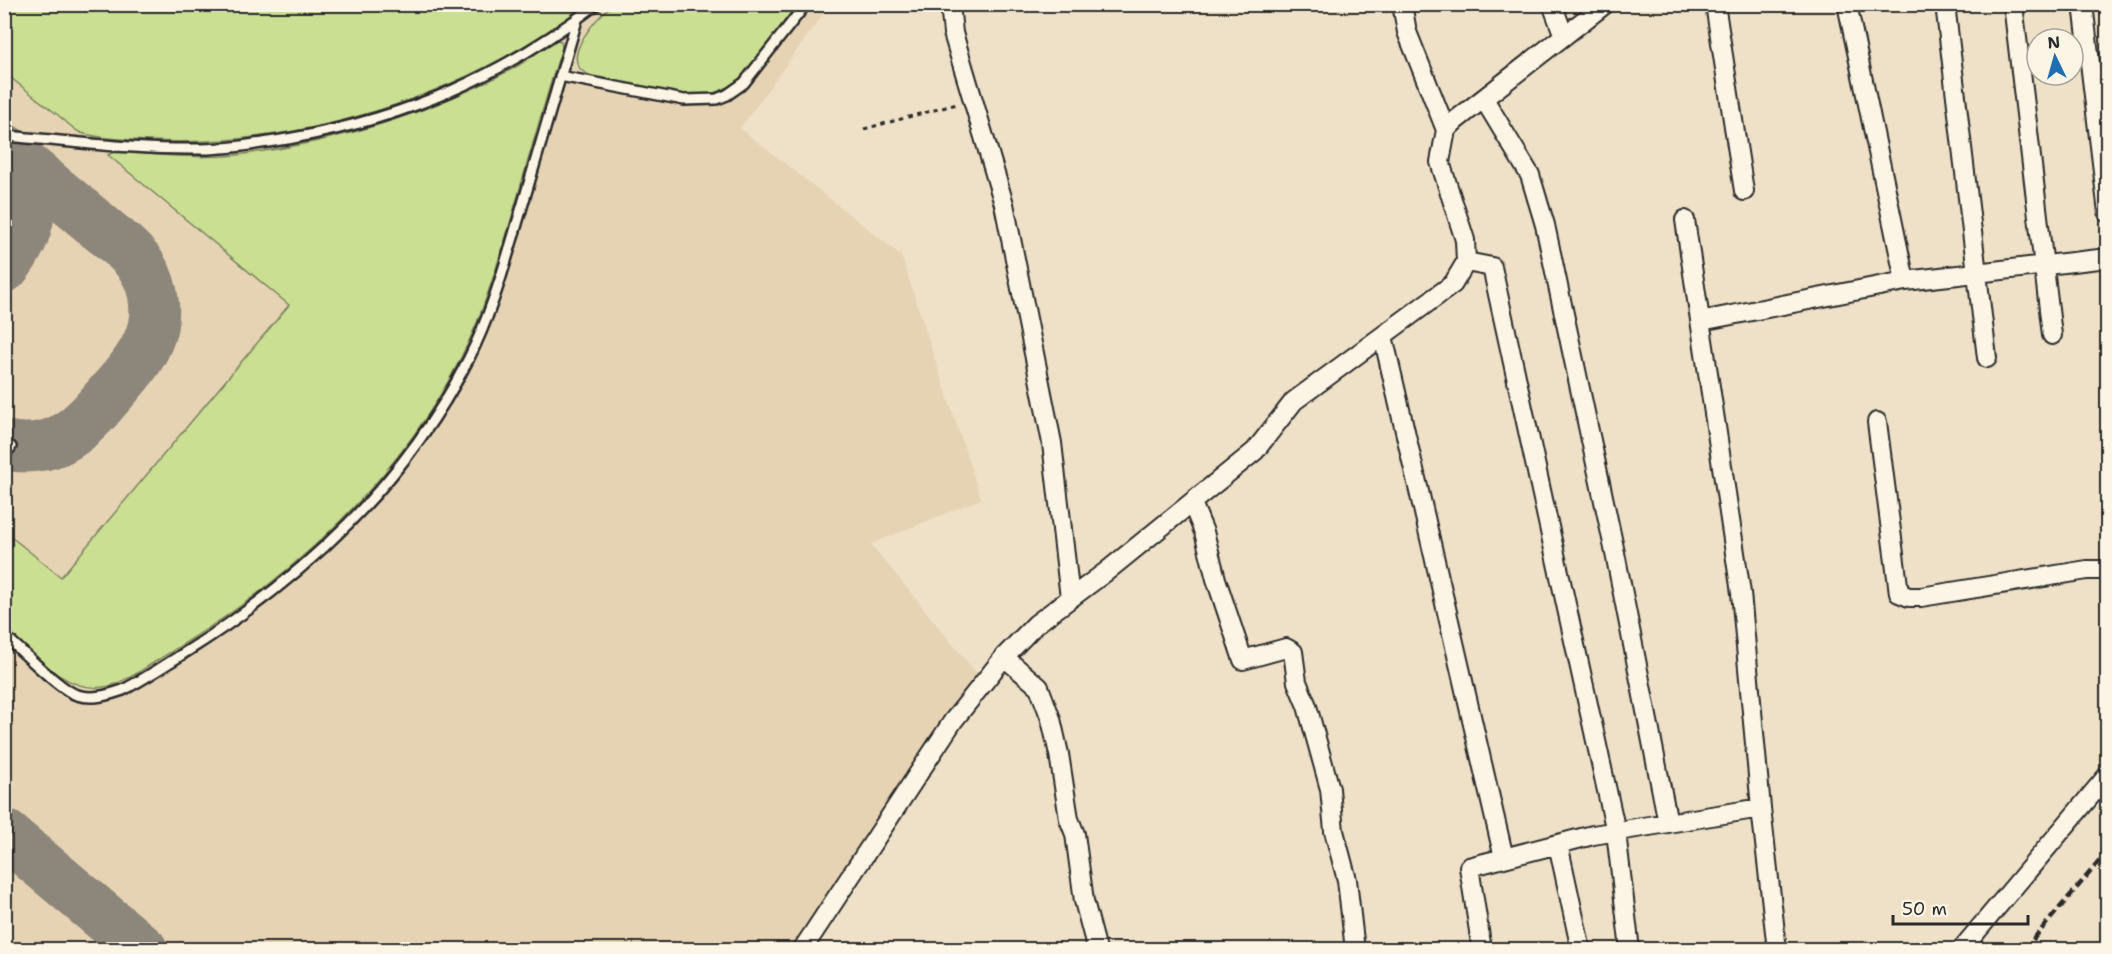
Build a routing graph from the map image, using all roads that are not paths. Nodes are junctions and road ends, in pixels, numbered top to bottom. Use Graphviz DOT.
graph roads {
  1 [pos="597,4"];
  2 [pos="806,4"];
  3 [pos="950,4"];
  4 [pos="1402,4"];
  5 [pos="1552,4"];
  6 [pos="1605,4"];
  7 [pos="1714,4"];
  8 [pos="1847,4"];
  9 [pos="1945,4"];
  10 [pos="2013,4"];
  11 [pos="2083,4"];
  12 [pos="577,20"];
  13 [pos="1564,36"];
  14 [pos="560,76"];
  15 [pos="1484,99"];
  16 [pos="1446,130"];
  17 [pos="4,136"];
  18 [pos="1744,191"];
  19 [pos="2108,213"];
  20 [pos="1685,220"];
  21 [pos="2108,258"];
  22 [pos="1466,262"];
  23 [pos="2043,265"];
  24 [pos="1976,273"];
  25 [pos="1905,281"];
  26 [pos="1701,321"];
  27 [pos="2052,335"];
  28 [pos="1383,336"];
  29 [pos="1987,358"];
  30 [pos="1877,422"];
  31 [pos="11,447"];
  32 [pos="4,455"];
  33 [pos="1192,503"];
  34 [pos="2108,570"];
  35 [pos="1070,598"];
  36 [pos="4,635"];
  37 [pos="1004,657"];
  38 [pos="2108,775"];
  39 [pos="1761,808"];
  40 [pos="1668,824"];
  41 [pos="1616,831"];
  42 [pos="1558,844"];
  43 [pos="1504,858"];
  44 [pos="802,950"];
  45 [pos="1097,950"];
  46 [pos="1355,950"];
  47 [pos="1482,950"];
  48 [pos="1581,950"];
  49 [pos="1630,950"];
  50 [pos="1777,950"];
  51 [pos="1961,950"];
  1 -- 12 [label="lane"];
  2 -- 14 [label="lane"];
  3 -- 35 [label="street"];
  4 -- 16 [label="street"];
  5 -- 13 [label="street"];
  6 -- 13 [label="street"];
  7 -- 18 [label="street"];
  8 -- 25 [label="street"];
  9 -- 24 [label="street"];
  10 -- 23 [label="street"];
  11 -- 19 [label="street"];
  12 -- 14 [label="lane"];
  12 -- 17 [label="lane"];
  13 -- 15 [label="street"];
  14 -- 36 [label="lane"];
  15 -- 16 [label="street"];
  15 -- 40 [label="street"];
  16 -- 22 [label="street"];
  20 -- 26 [label="street"];
  21 -- 23 [label="street"];
  22 -- 28 [label="street"];
  22 -- 41 [label="street"];
  23 -- 24 [label="street"];
  23 -- 27 [label="street"];
  24 -- 25 [label="street"];
  24 -- 29 [label="street"];
  25 -- 26 [label="street"];
  26 -- 39 [label="street"];
  28 -- 33 [label="street"];
  28 -- 43 [label="street"];
  30 -- 34 [label="street"];
  31 -- 32 [label="lane"];
  33 -- 35 [label="street"];
  33 -- 46 [label="street"];
  35 -- 37 [label="street"];
  37 -- 44 [label="street"];
  37 -- 45 [label="street"];
  38 -- 51 [label="street"];
  39 -- 40 [label="street"];
  39 -- 50 [label="street"];
  40 -- 41 [label="street"];
  41 -- 42 [label="street"];
  41 -- 49 [label="street"];
  42 -- 43 [label="street"];
  42 -- 48 [label="street"];
  43 -- 47 [label="street"];
}
